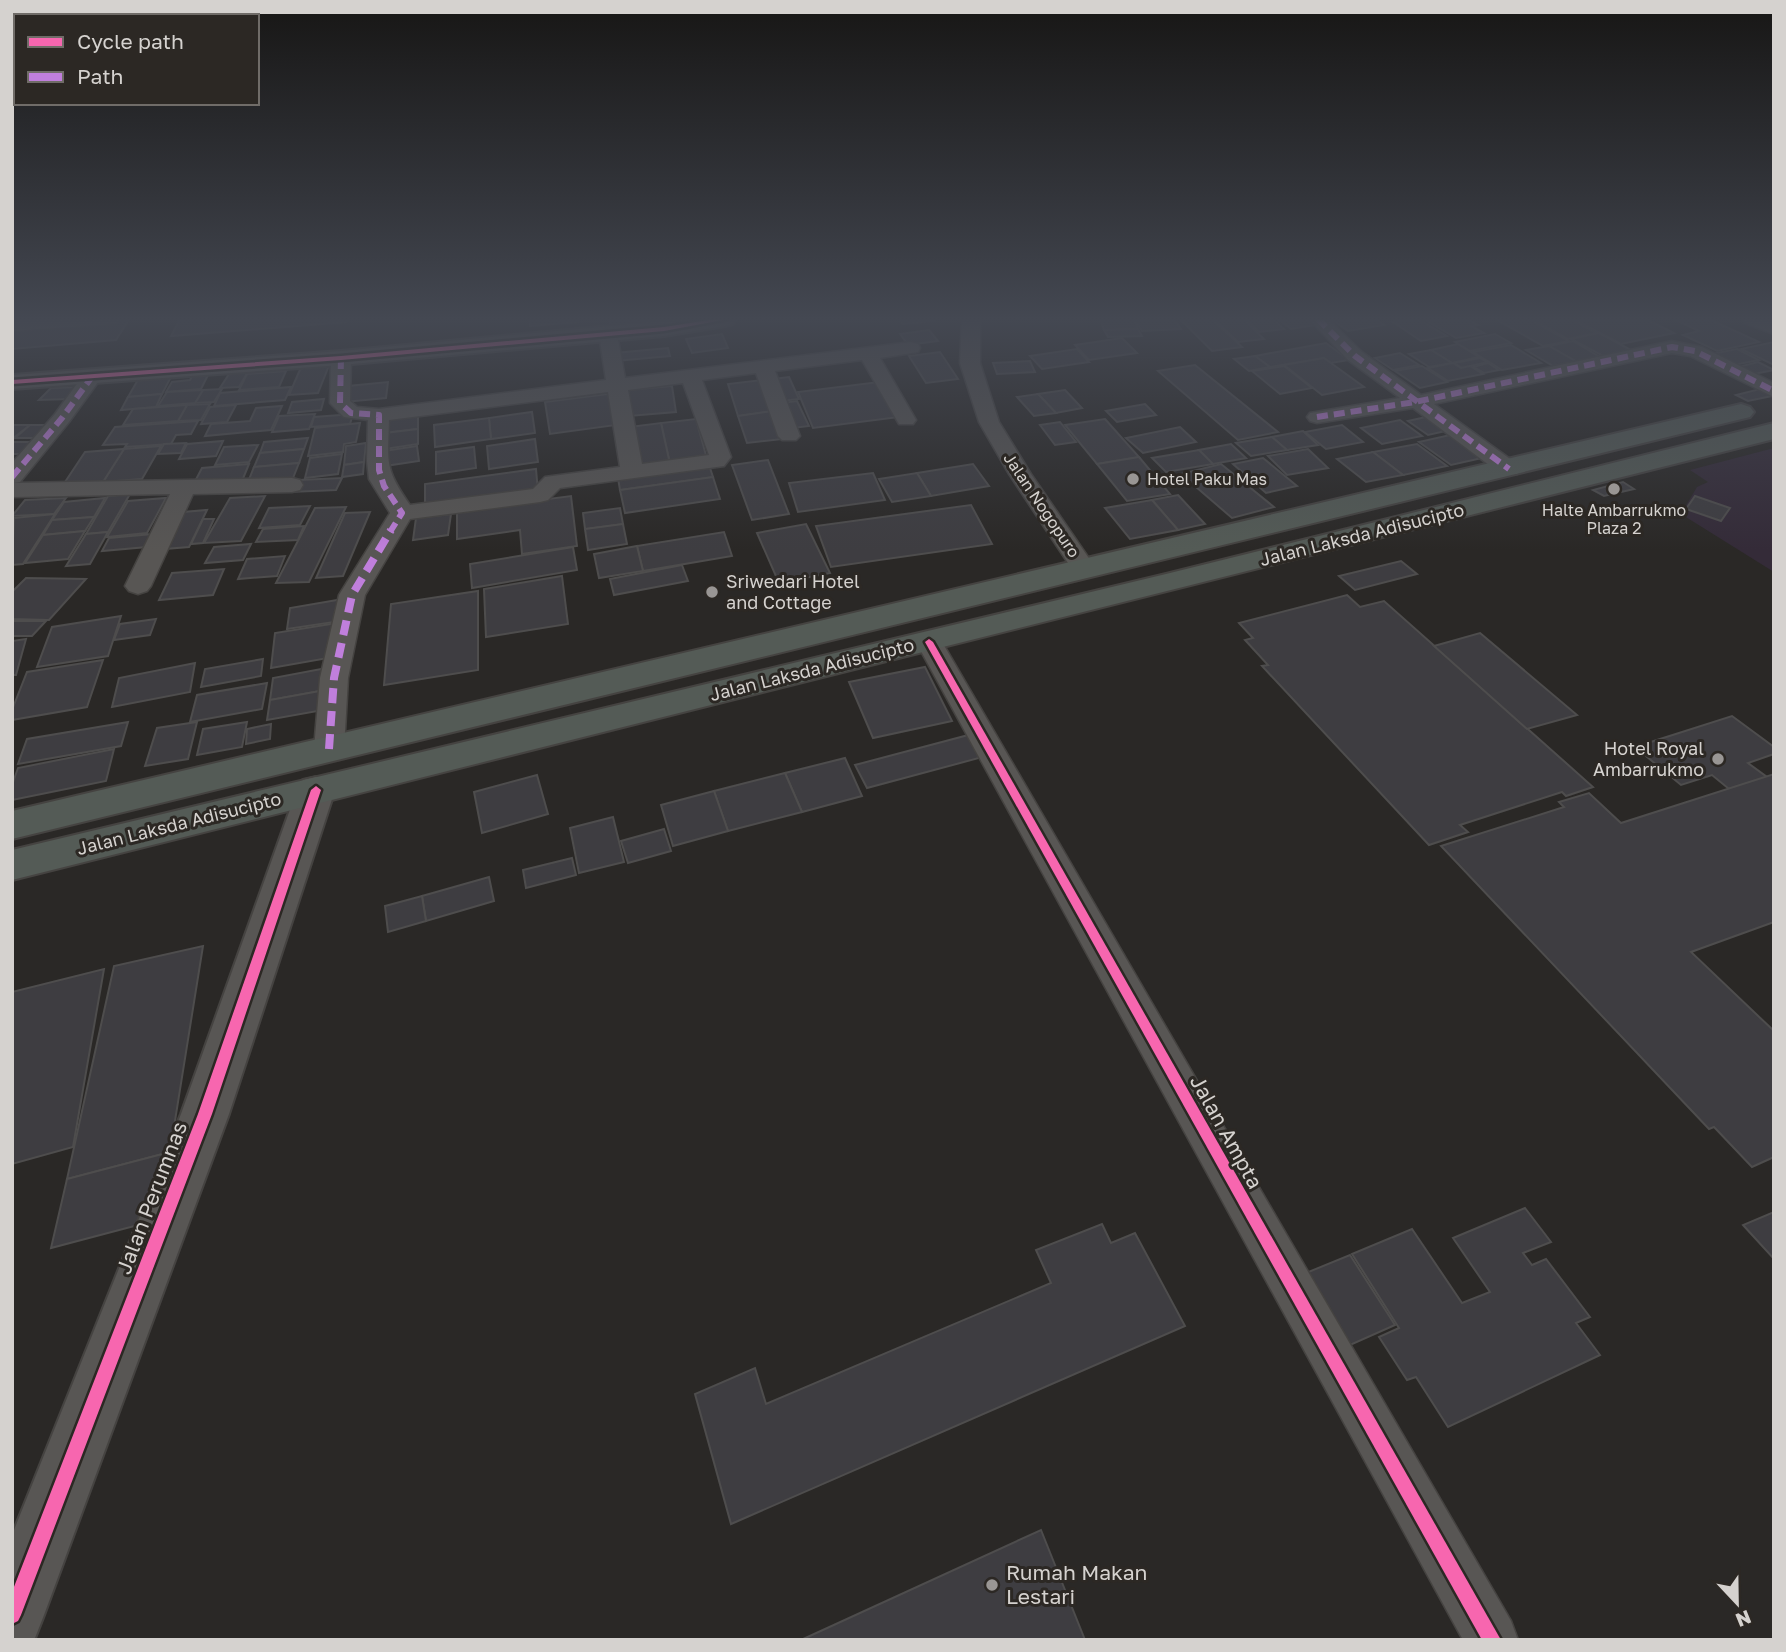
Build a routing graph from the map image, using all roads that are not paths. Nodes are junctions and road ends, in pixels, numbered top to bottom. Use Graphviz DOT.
graph roads {
  1 [pos="78,396"];
  2 [pos="340,396"];
  3 [pos="539,396"];
  4 [pos="618,396"];
  5 [pos="698,396"];
  6 [pos="774,396"];
  7 [pos="892,396"];
  8 [pos="981,396"];
  9 [pos="1407,396"];
  10 [pos="1443,396"];
  11 [pos="1415,402"];
  12 [pos="1774,404"];
  13 [pos="380,415"];
  14 [pos="1317,417"];
  15 [pos="906,420"];
  16 [pos="1774,431"];
  17 [pos="789,436"];
  18 [pos="1509,469"];
  19 [pos="632,472"];
  20 [pos="12,477"];
  21 [pos="292,485"];
  22 [pos="185,487"];
  23 [pos="12,490"];
  24 [pos="402,513"];
  25 [pos="1085,570"];
  26 [pos="138,586"];
  27 [pos="929,642"];
  28 [pos="323,770"];
  29 [pos="12,825"];
  30 [pos="12,866"];
  31 [pos="12,1615"];
  32 [pos="1492,1640"];
  1 -- 20 [label="street"];
  2 -- 13 [label="street"];
  3 -- 13 [label="street"];
  4 -- 19 [label="street"];
  5 -- 19 [label="street"];
  6 -- 17 [label="street"];
  7 -- 15 [label="street"];
  8 -- 25 [label="street, Jalan Nogopuro"];
  9 -- 11 [label="street"];
  10 -- 11 [label="street"];
  11 -- 14 [label="street"];
  11 -- 18 [label="street"];
  12 -- 18 [label="main road, Jalan Laksda Adisucipto"];
  13 -- 24 [label="street"];
  16 -- 27 [label="main road, Jalan Laksda Adisucipto"];
  18 -- 25 [label="main road, Jalan Laksda Adisucipto"];
  19 -- 24 [label="street"];
  21 -- 22 [label="street"];
  22 -- 23 [label="street"];
  22 -- 26 [label="street"];
  24 -- 28 [label="street"];
  25 -- 28 [label="main road, Jalan Laksda Adisucipto"];
  27 -- 28 [label="main road, Jalan Laksda Adisucipto"];
  27 -- 32 [label="street, Jalan Ampta"];
  28 -- 29 [label="main road, Jalan Laksda Adisucipto"];
  28 -- 30 [label="main road, Jalan Laksda Adisucipto"];
  28 -- 31 [label="street, Jalan Perumnas"];
}
